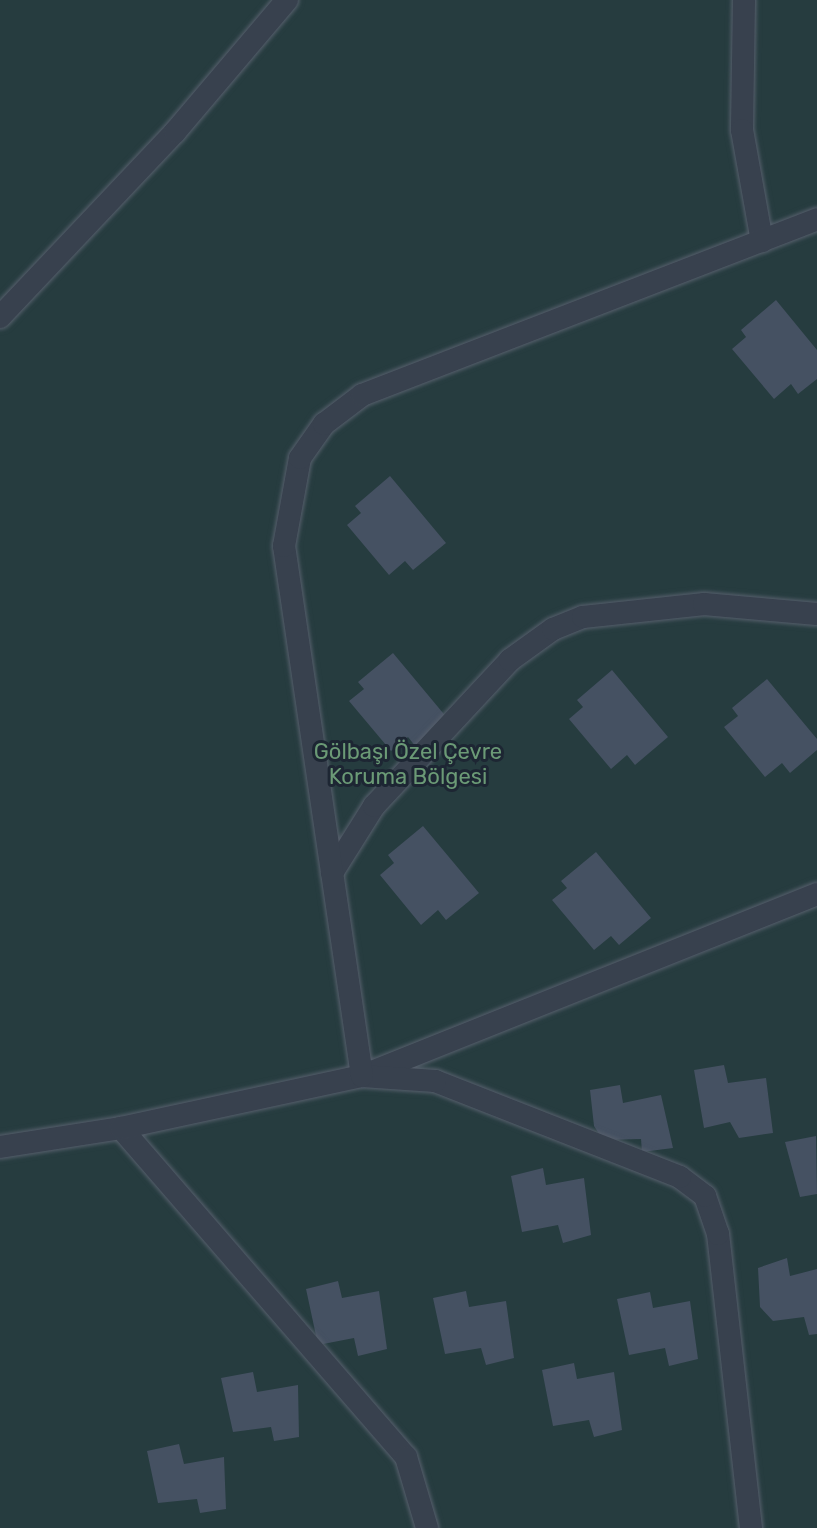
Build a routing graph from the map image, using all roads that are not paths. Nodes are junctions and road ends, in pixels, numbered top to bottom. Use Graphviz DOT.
graph roads {
  1 [pos="287,0"];
  2 [pos="744,0"];
  3 [pos="817,219"];
  4 [pos="762,241"];
  5 [pos="0,317"];
  6 [pos="817,614"];
  7 [pos="332,873"];
  8 [pos="817,894"];
  9 [pos="362,1076"];
  10 [pos="121,1128"];
  11 [pos="0,1147"];
  12 [pos="427,1528"];
  13 [pos="751,1528"];
  1 -- 5 [label="street"];
  2 -- 4 [label="street"];
  3 -- 4 [label="street"];
  4 -- 7 [label="street"];
  6 -- 7 [label="street"];
  7 -- 9 [label="street"];
  8 -- 9 [label="street"];
  9 -- 10 [label="street"];
  9 -- 13 [label="street"];
  10 -- 11 [label="street"];
  10 -- 12 [label="street"];
}
